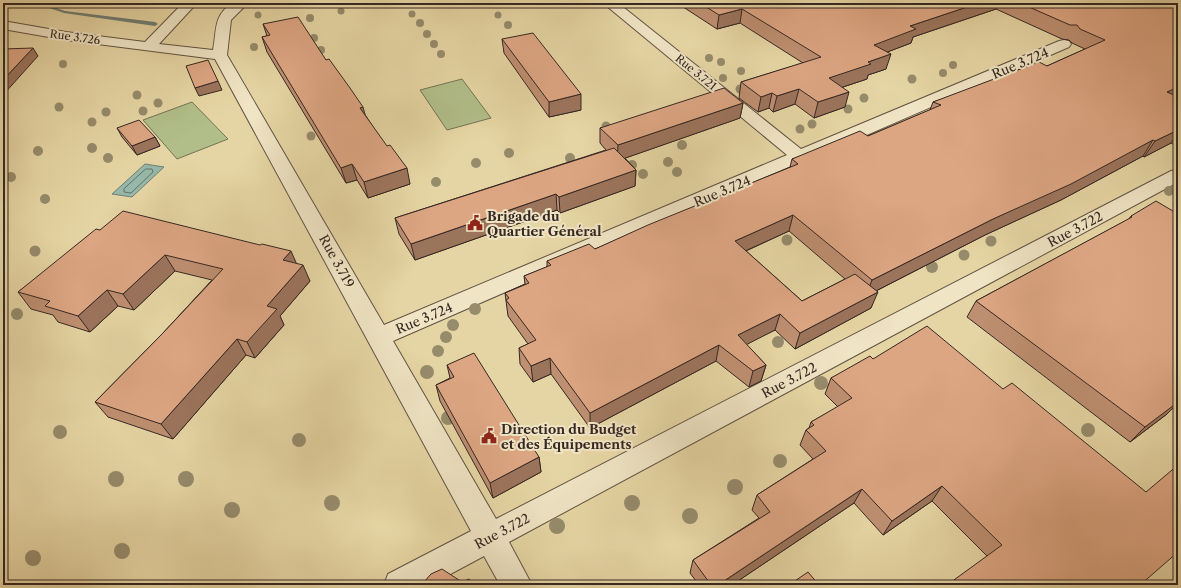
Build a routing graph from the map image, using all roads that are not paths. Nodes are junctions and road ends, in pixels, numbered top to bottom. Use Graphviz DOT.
graph roads {
  1 [pos="190,3"];
  2 [pos="241,3"];
  3 [pos="610,3"];
  4 [pos="3,25"];
  5 [pos="1064,44"];
  6 [pos="148,47"];
  7 [pos="220,55"];
  8 [pos="800,157"];
  9 [pos="1178,175"];
  10 [pos="379,337"];
  11 [pos="491,537"];
  12 [pos="399,585"];
  13 [pos="517,585"];
  1 -- 6 [label="street"];
  2 -- 7 [label="street"];
  3 -- 8 [label="street, Rue 3.721"];
  4 -- 6 [label="street, Rue 3.726"];
  5 -- 8 [label="street, Rue 3.724"];
  6 -- 7 [label="street"];
  7 -- 10 [label="street, Rue 3.719"];
  8 -- 10 [label="street, Rue 3.724"];
  9 -- 11 [label="street, Rue 3.722"];
  10 -- 11 [label="street, Rue 3.719"];
  11 -- 12 [label="street, Rue 3.722"];
  11 -- 13 [label="street, Rue 3.719"];
}
